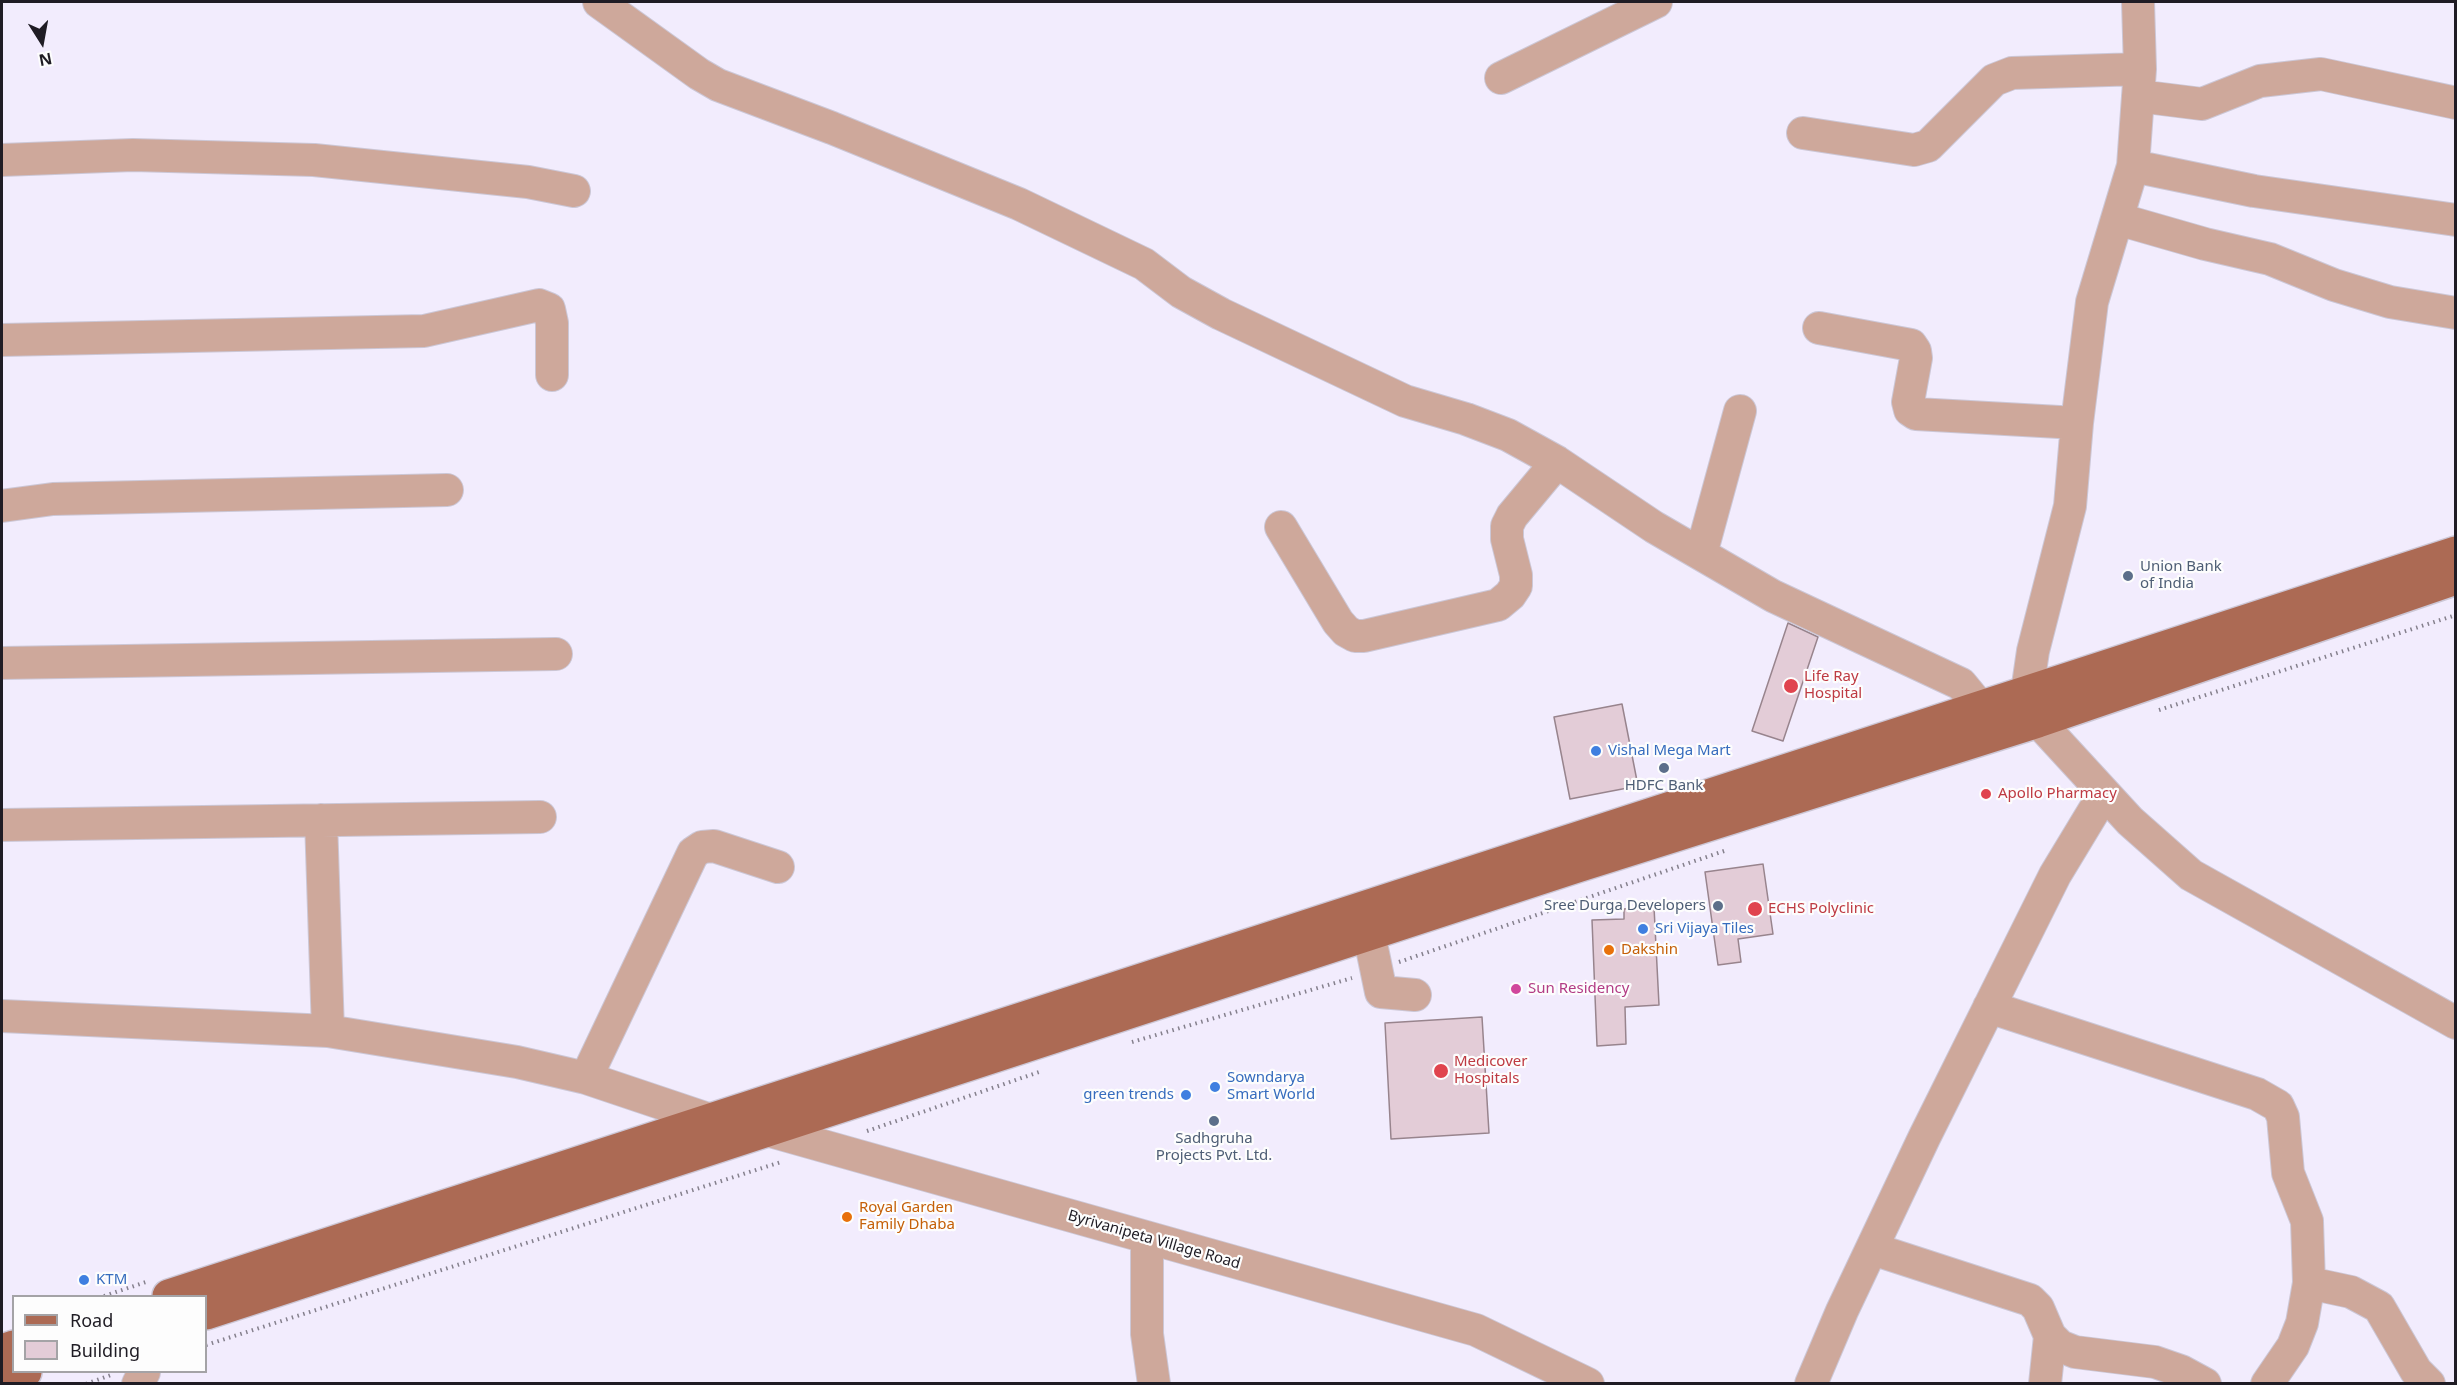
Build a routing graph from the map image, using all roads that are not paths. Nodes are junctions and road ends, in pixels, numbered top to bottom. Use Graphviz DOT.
graph roads {
  1 [pos="598,2"];
  2 [pos="1656,2"];
  3 [pos="2138,2"];
  4 [pos="1501,78"];
  5 [pos="2139,83"];
  6 [pos="2456,103"];
  7 [pos="1803,133"];
  8 [pos="2,160"];
  9 [pos="2133,166"];
  10 [pos="574,191"];
  11 [pos="2118,219"];
  12 [pos="2456,220"];
  13 [pos="2456,313"];
  14 [pos="1819,328"];
  15 [pos="2,340"];
  16 [pos="552,375"];
  17 [pos="1740,411"];
  18 [pos="2077,423"];
  19 [pos="1557,462"];
  20 [pos="447,490"];
  21 [pos="2,506"];
  22 [pos="1281,527"];
  23 [pos="2456,553"];
  24 [pos="1701,554"];
  25 [pos="2456,578"];
  26 [pos="556,654"];
  27 [pos="2,663"];
  28 [pos="2032,706"];
  29 [pos="1980,707"];
  30 [pos="2104,794"];
  31 [pos="540,817"];
  32 [pos="321,820"];
  33 [pos="2,825"];
  34 [pos="778,867"];
  35 [pos="1369,934"];
  36 [pos="1415,995"];
  37 [pos="1989,1007"];
  38 [pos="2,1016"];
  39 [pos="2456,1023"];
  40 [pos="328,1031"];
  41 [pos="585,1078"];
  42 [pos="711,1120"];
  43 [pos="763,1129"];
  44 [pos="1147,1238"];
  45 [pos="1873,1249"];
  46 [pos="2309,1283"];
  47 [pos="172,1295"];
  48 [pos="207,1313"];
  49 [pos="2050,1336"];
  50 [pos="19,1373"];
  51 [pos="2,1379"];
  52 [pos="1154,1383"];
  53 [pos="1588,1383"];
  54 [pos="1811,1383"];
  55 [pos="2045,1383"];
  56 [pos="2205,1383"];
  57 [pos="2267,1383"];
  58 [pos="2429,1383"];
  1 -- 19 [label="street"];
  2 -- 4 [label="street"];
  3 -- 5 [label="street"];
  5 -- 6 [label="street"];
  5 -- 7 [label="street"];
  5 -- 9 [label="street"];
  8 -- 10 [label="street"];
  9 -- 11 [label="street"];
  9 -- 12 [label="street"];
  11 -- 13 [label="street"];
  11 -- 18 [label="street"];
  14 -- 18 [label="street"];
  15 -- 16 [label="street"];
  17 -- 24 [label="street"];
  18 -- 28 [label="street"];
  19 -- 22 [label="street"];
  19 -- 24 [label="street"];
  20 -- 21 [label="street"];
  23 -- 28 [label="main road"];
  24 -- 29 [label="street"];
  25 -- 28 [label="main road"];
  26 -- 27 [label="street"];
  28 -- 29 [label="main road"];
  28 -- 30 [label="street"];
  28 -- 35 [label="main road"];
  29 -- 42 [label="main road"];
  30 -- 37 [label="street"];
  30 -- 39 [label="street"];
  31 -- 32 [label="street"];
  32 -- 33 [label="street"];
  32 -- 40 [label="street"];
  34 -- 41 [label="street"];
  35 -- 36 [label="street"];
  35 -- 43 [label="main road"];
  37 -- 45 [label="street"];
  37 -- 46 [label="street"];
  38 -- 40 [label="street, Byrivanipeta Village Road"];
  40 -- 41 [label="street, Byrivanipeta Village Road"];
  41 -- 42 [label="street, Byrivanipeta Village Road"];
  42 -- 43 [label="street, Byrivanipeta Village Road"];
  42 -- 47 [label="main road"];
  43 -- 44 [label="street, Byrivanipeta Village Road"];
  43 -- 48 [label="main road"];
  44 -- 52 [label="street"];
  44 -- 53 [label="street, Byrivanipeta Village Road"];
  45 -- 49 [label="street"];
  45 -- 54 [label="street"];
  46 -- 57 [label="street"];
  46 -- 58 [label="street"];
  49 -- 55 [label="street"];
  49 -- 56 [label="street"];
  50 -- 51 [label="main road"];
}
